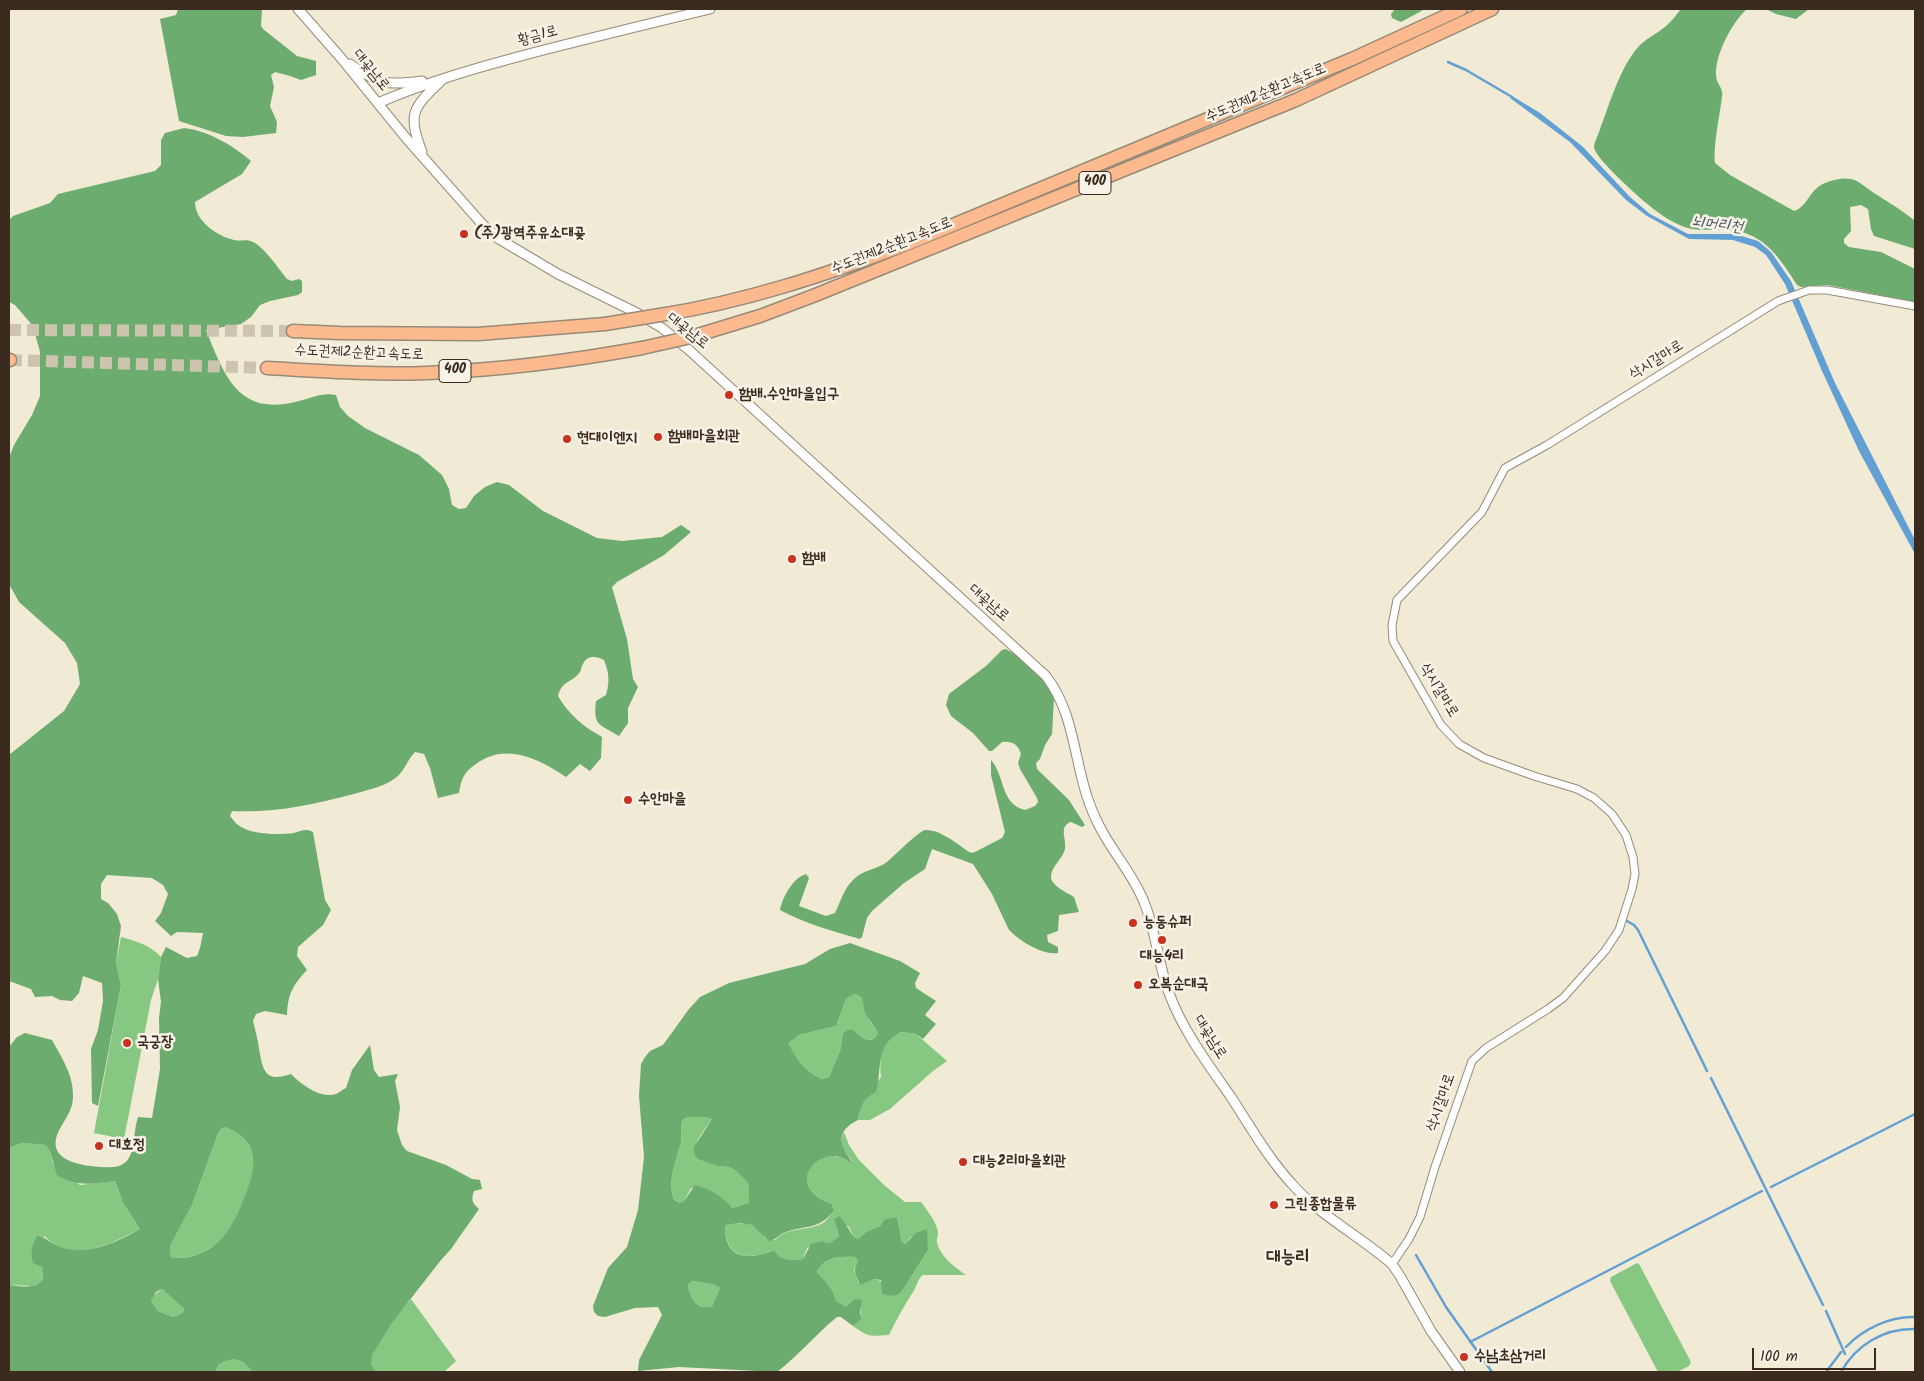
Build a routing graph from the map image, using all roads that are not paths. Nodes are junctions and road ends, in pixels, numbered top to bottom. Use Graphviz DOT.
graph roads {
  1 [pos="298,9"];
  2 [pos="710,9"];
  3 [pos="1462,9"];
  4 [pos="1492,9"];
  5 [pos="341,58"];
  6 [pos="444,78"];
  7 [pos="378,103"];
  8 [pos="424,157"];
  9 [pos="1915,306"];
  10 [pos="293,331"];
  11 [pos="267,368"];
  12 [pos="1392,1264"];
  13 [pos="1459,1372"];
  1 -- 5 [label="street, 대곶남로"];
  2 -- 6 [label="street, 황금1로"];
  3 -- 10 [label="highway, 수도권제2순환고속도로 / 400, bridge"];
  4 -- 11 [label="highway, 수도권제2순환고속도로 / 400, bridge"];
  5 -- 6 [label="street"];
  5 -- 7 [label="street, 대곶남로"];
  6 -- 7 [label="street, 황금1로"];
  6 -- 8 [label="street"];
  7 -- 8 [label="street, 대곶남로"];
  8 -- 12 [label="street, 대곶남로"];
  9 -- 12 [label="street, 삭시갈마로"];
  12 -- 13 [label="street, 대곶남로"];
}
